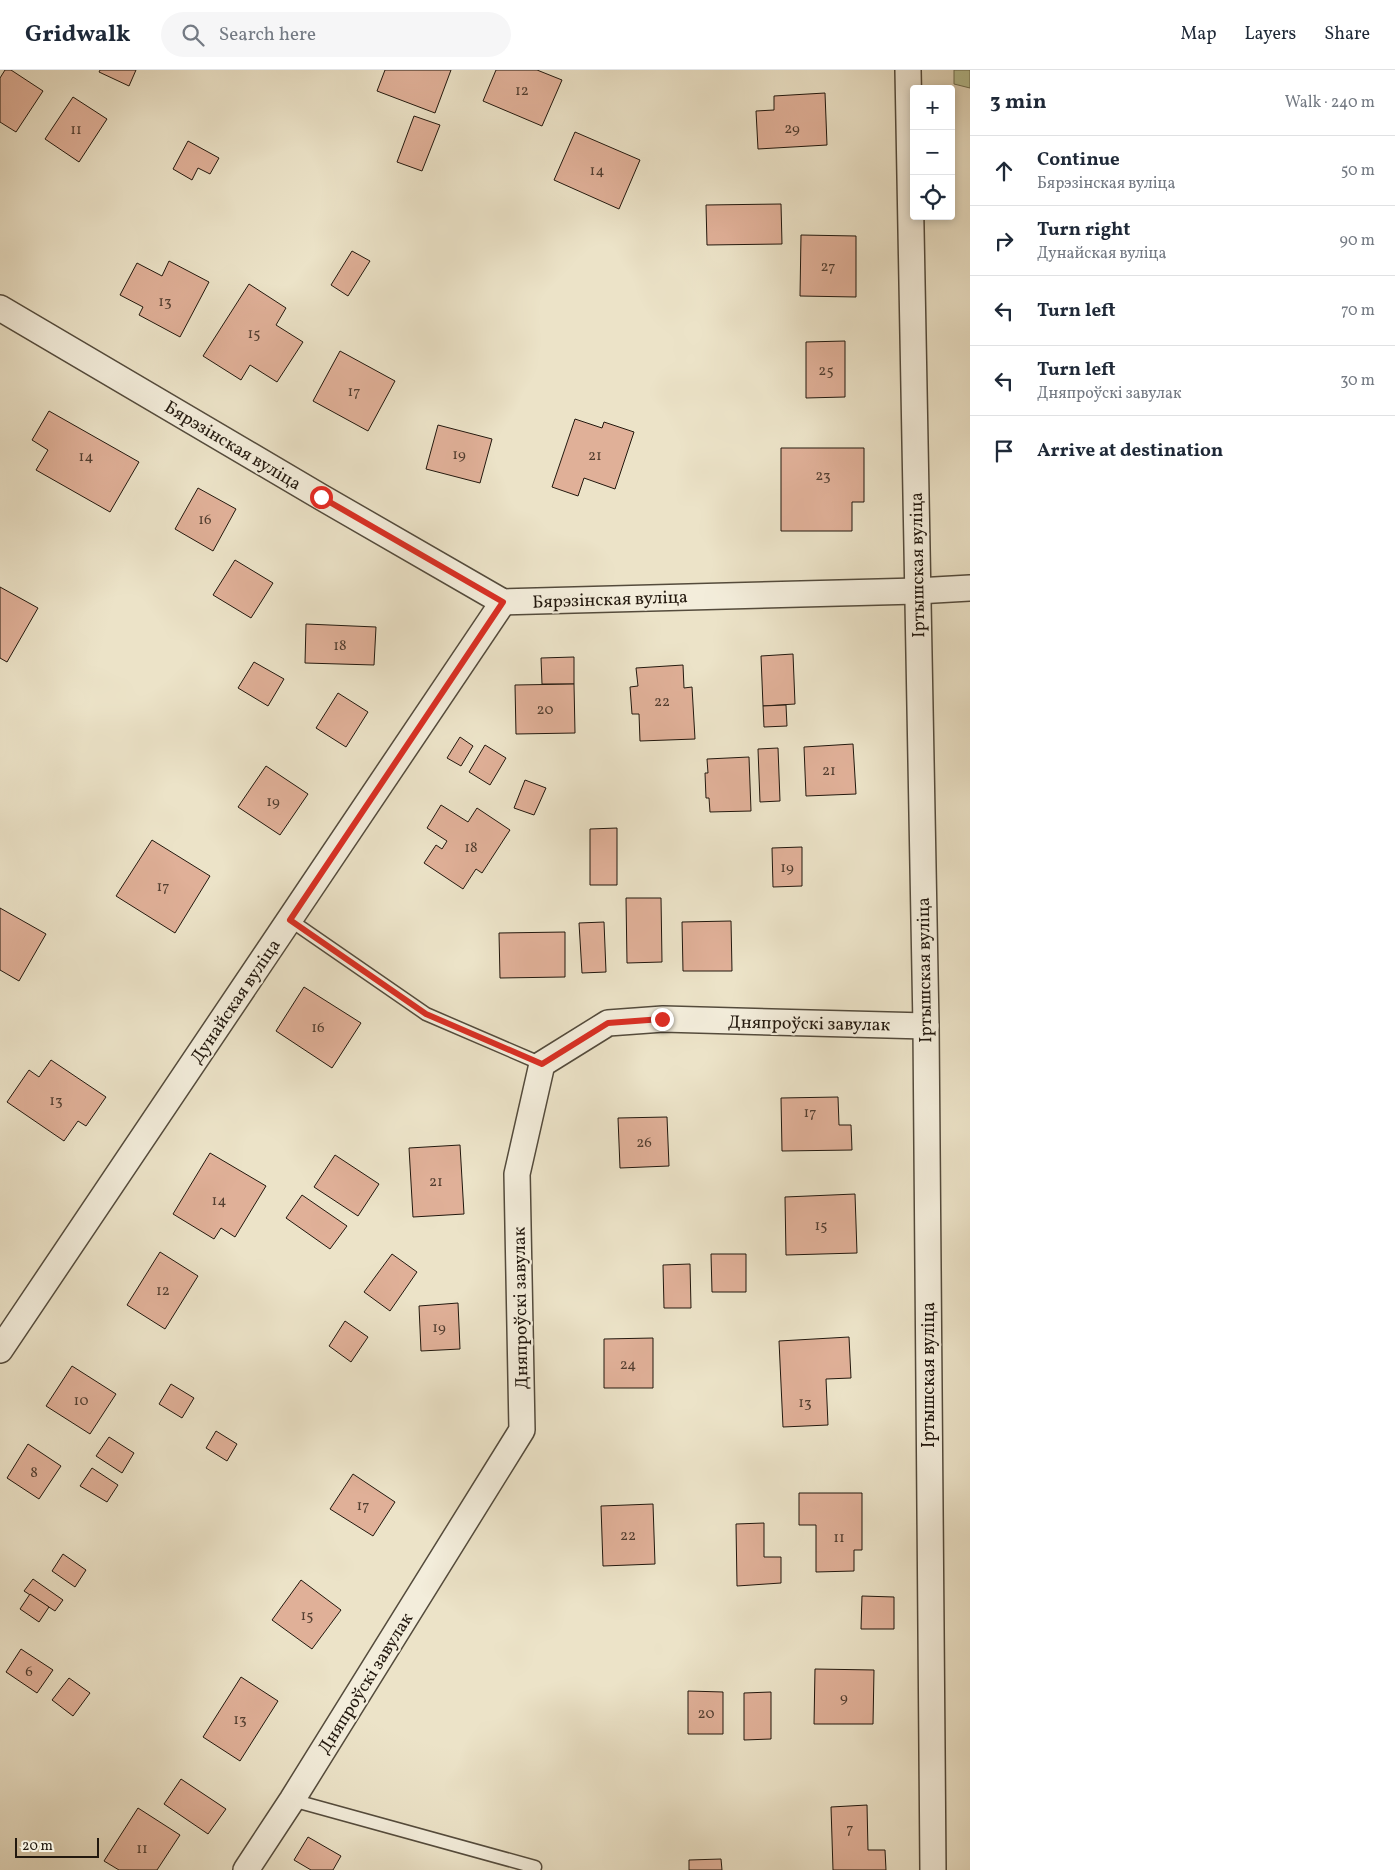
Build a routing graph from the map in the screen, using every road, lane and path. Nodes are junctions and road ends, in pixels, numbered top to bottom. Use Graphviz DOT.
graph roads {
  1 [pos="908,70"];
  2 [pos="0,308"];
  3 [pos="970,588"];
  4 [pos="918,591"];
  5 [pos="503,602"];
  6 [pos="290,920"];
  7 [pos="926,1026"];
  8 [pos="542,1064"];
  9 [pos="0,1350"];
  10 [pos="292,1800"];
  11 [pos="535,1867"];
  12 [pos="246,1870"];
  13 [pos="933,1870"];
  1 -- 4 [label="street, Іртышская вуліца"];
  2 -- 5 [label="street, Бярэзінская вуліца"];
  3 -- 4 [label="street, Бярэзінская вуліца"];
  4 -- 5 [label="street, Бярэзінская вуліца"];
  4 -- 7 [label="street, Іртышская вуліца"];
  5 -- 6 [label="street, Дунайская вуліца"];
  6 -- 8 [label="lane"];
  6 -- 9 [label="street, Дунайская вуліца"];
  7 -- 8 [label="street, Дняпроўскі завулак"];
  7 -- 13 [label="street, Іртышская вуліца"];
  8 -- 10 [label="street, Дняпроўскі завулак"];
  10 -- 11 [label="lane"];
  10 -- 12 [label="street, Дняпроўскі завулак"];
}
